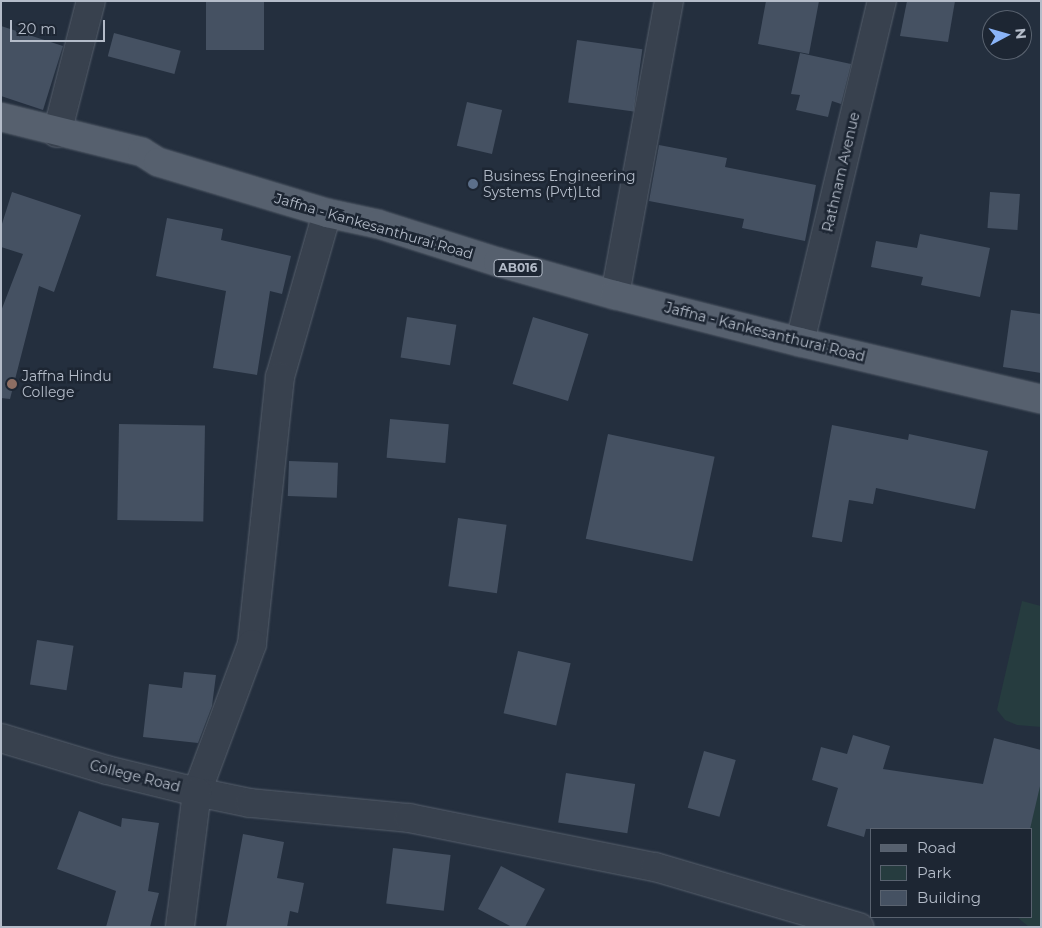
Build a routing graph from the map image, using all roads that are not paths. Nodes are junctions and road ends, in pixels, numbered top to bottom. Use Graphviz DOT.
graph roads {
  1 [pos="91,1"];
  2 [pos="669,1"];
  3 [pos="882,1"];
  4 [pos="1,117"];
  5 [pos="58,133"];
  6 [pos="327,213"];
  7 [pos="615,295"];
  8 [pos="800,342"];
  9 [pos="1041,399"];
  10 [pos="1,738"];
  11 [pos="197,792"];
  12 [pos="180,927"];
  13 [pos="859,927"];
  1 -- 5 [label="street"];
  2 -- 7 [label="street"];
  3 -- 8 [label="street, Rathnam Avenue"];
  4 -- 5 [label="main road, Jaffna - Kankesanthurai Road / AB016"];
  5 -- 6 [label="main road, Jaffna - Kankesanthurai Road / AB016"];
  6 -- 7 [label="main road, Jaffna - Kankesanthurai Road / AB016"];
  6 -- 11 [label="street"];
  7 -- 8 [label="main road, Jaffna - Kankesanthurai Road / AB016"];
  8 -- 9 [label="main road, Jaffna - Kankesanthurai Road / AB016"];
  10 -- 11 [label="street, College Road"];
  11 -- 12 [label="street, College Road"];
  11 -- 13 [label="street"];
}
